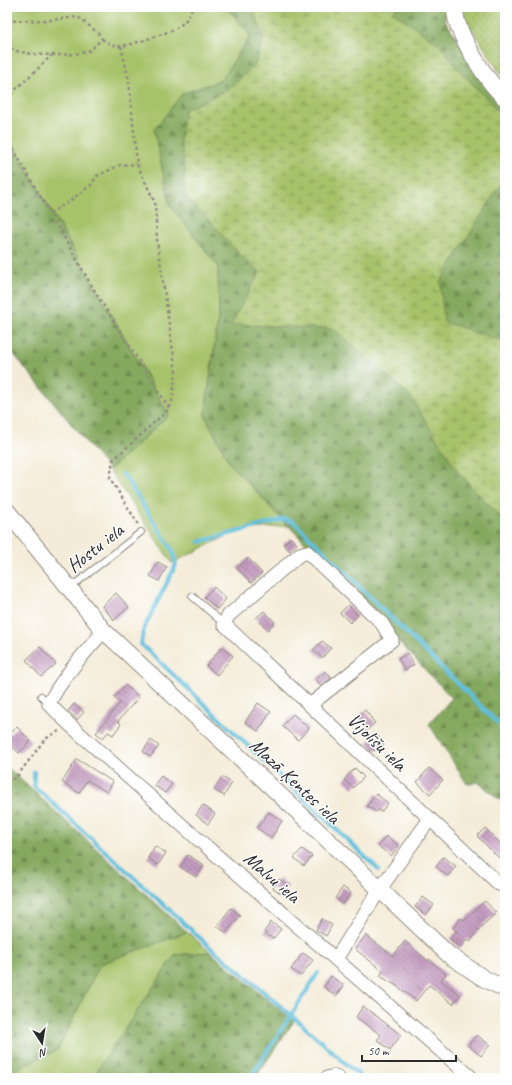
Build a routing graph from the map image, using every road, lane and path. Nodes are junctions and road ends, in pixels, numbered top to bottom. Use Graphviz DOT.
graph roads {
  1 [pos="192,7"];
  2 [pos="455,7"];
  3 [pos="7,21"];
  4 [pos="102,39"];
  5 [pos="7,44"];
  6 [pos="122,46"];
  7 [pos="52,55"];
  8 [pos="7,98"];
  9 [pos="505,98"];
  10 [pos="7,138"];
  11 [pos="137,164"];
  12 [pos="50,213"];
  13 [pos="169,409"];
  14 [pos="7,511"];
  15 [pos="141,532"];
  16 [pos="69,589"];
  17 [pos="192,596"];
  18 [pos="224,624"];
  19 [pos="104,631"];
  20 [pos="310,705"];
  21 [pos="70,725"];
  22 [pos="7,783"];
  23 [pos="429,820"];
  24 [pos="505,885"];
  25 [pos="380,889"];
  26 [pos="336,959"];
  27 [pos="505,989"];
  28 [pos="327,1078"];
  29 [pos="338,1078"];
  30 [pos="472,1078"];
  1 -- 6 [label="path"];
  2 -- 9 [label="street"];
  3 -- 4 [label="path"];
  4 -- 6 [label="path"];
  4 -- 7 [label="path"];
  5 -- 7 [label="path"];
  6 -- 11 [label="path"];
  7 -- 8 [label="path"];
  10 -- 12 [label="path"];
  11 -- 12 [label="path"];
  11 -- 13 [label="path"];
  12 -- 13 [label="path"];
  13 -- 15 [label="path"];
  14 -- 16 [label="street, Mazā Ķentes iela"];
  15 -- 16 [label="lane, Hostu iela"];
  16 -- 19 [label="street, Mazā Ķentes iela"];
  17 -- 18 [label="lane, Vijolīšu iela"];
  18 -- 20 [label="street, Vijolīšu iela"];
  18 -- 20 [label="street"];
  19 -- 21 [label="street, Malvu iela"];
  19 -- 25 [label="street, Mazā Ķentes iela"];
  20 -- 23 [label="street, Vijolīšu iela"];
  21 -- 22 [label="path"];
  21 -- 26 [label="street, Malvu iela"];
  23 -- 24 [label="street, Vijolīšu iela"];
  23 -- 25 [label="street"];
  25 -- 26 [label="street"];
  25 -- 27 [label="street, Mazā Ķentes iela"];
  26 -- 30 [label="street, Malvu iela"];
  28 -- 29 [label="street"];
}
